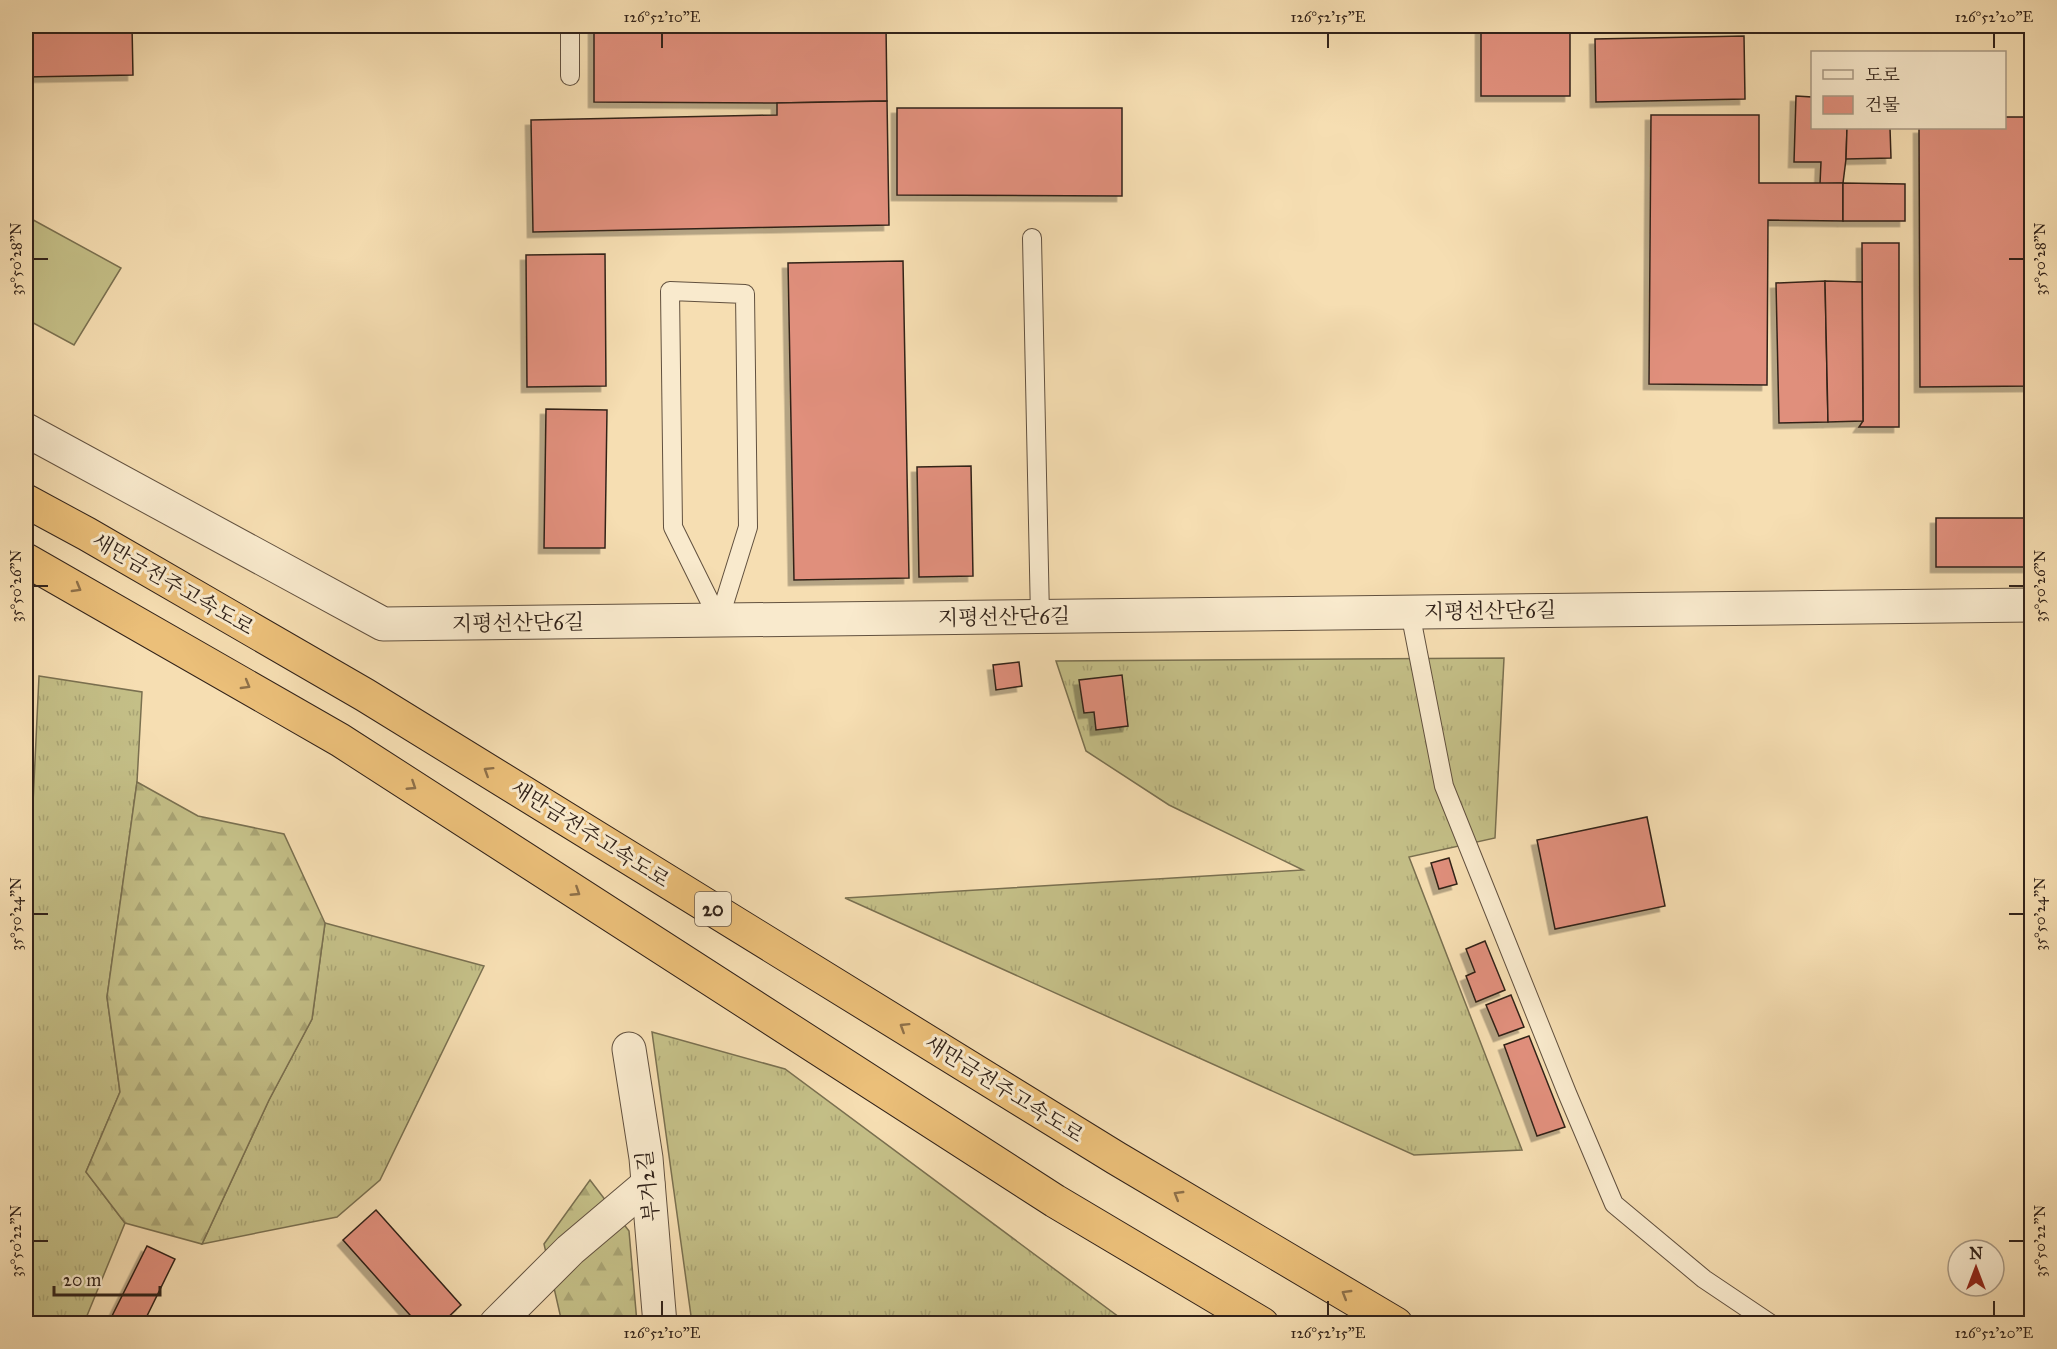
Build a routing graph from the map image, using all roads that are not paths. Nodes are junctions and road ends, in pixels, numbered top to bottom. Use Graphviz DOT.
graph roads {
  1 [pos="570,26"];
  2 [pos="570,76"];
  3 [pos="1032,238"];
  4 [pos="26,430"];
  5 [pos="26,501"];
  6 [pos="26,560"];
  7 [pos="2031,604"];
  8 [pos="1410,612"];
  9 [pos="1040,617"];
  10 [pos="719,620"];
  11 [pos="629,1049"];
  12 [pos="648,1184"];
  13 [pos="496,1323"];
  14 [pos="660,1323"];
  15 [pos="1262,1323"];
  16 [pos="1396,1323"];
  17 [pos="1771,1323"];
  1 -- 2 [label="lane"];
  3 -- 9 [label="lane"];
  4 -- 10 [label="street, 지평선산단6길"];
  16 -- 5 [label="highway, 새만금전주고속도로 / 20, one-way"];
  6 -- 15 [label="highway, one-way"];
  7 -- 8 [label="street, 지평선산단6길"];
  8 -- 9 [label="street, 지평선산단6길"];
  8 -- 17 [label="lane"];
  9 -- 10 [label="street, 지평선산단6길"];
  10 -- 10 [label="lane"];
  11 -- 12 [label="street, 부거2길"];
  12 -- 13 [label="street"];
  12 -- 14 [label="street, 부거2길"];
}
